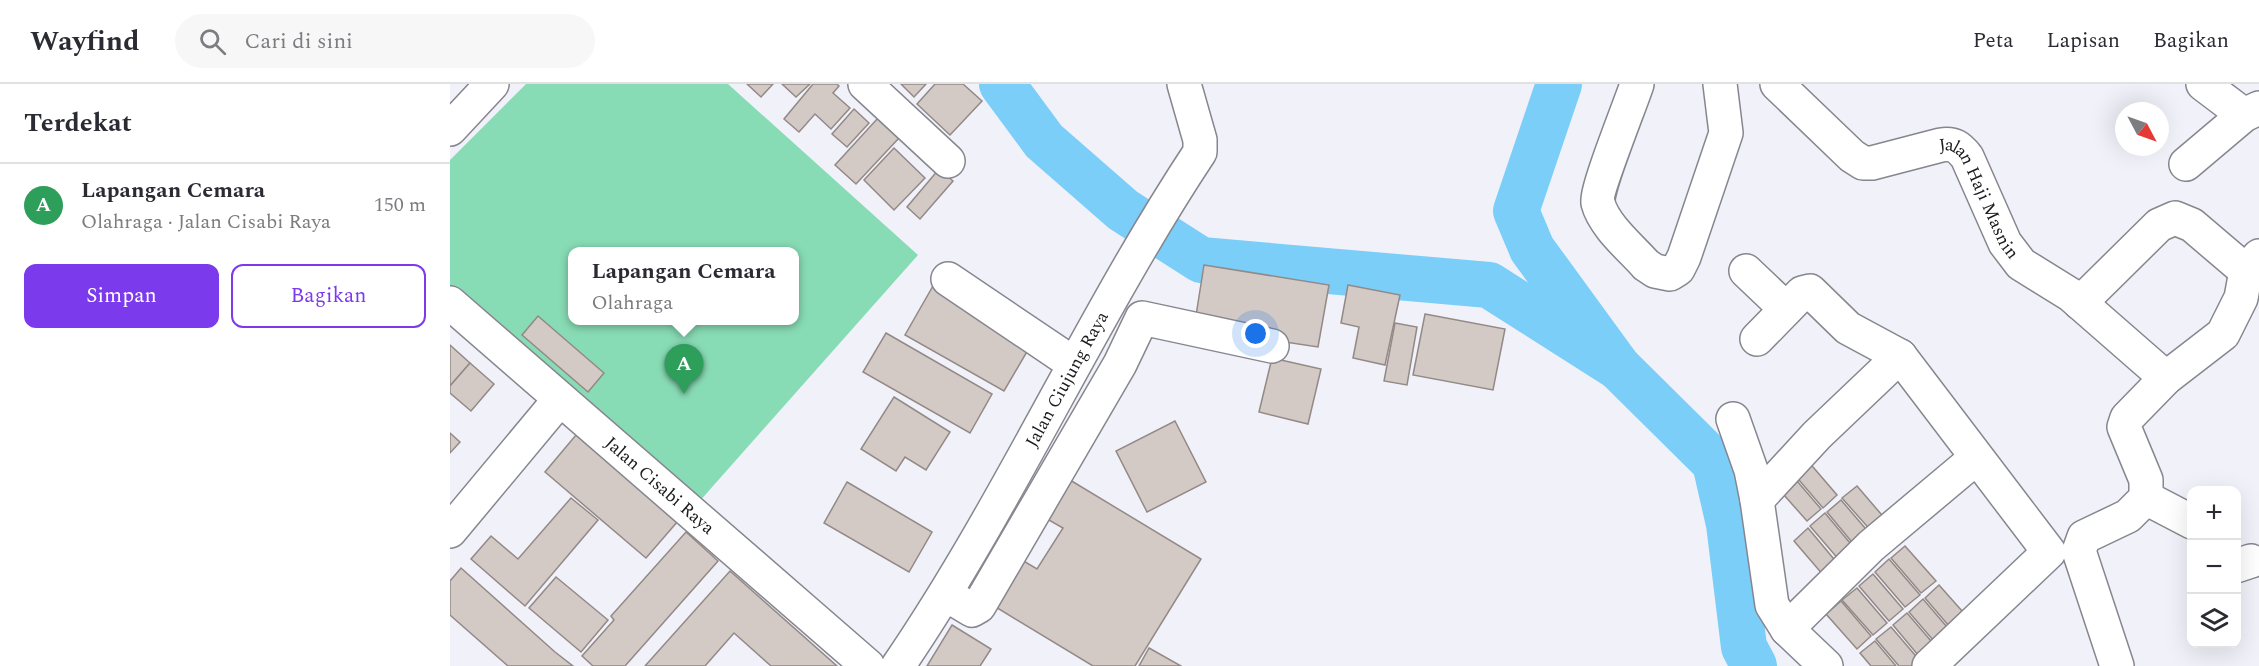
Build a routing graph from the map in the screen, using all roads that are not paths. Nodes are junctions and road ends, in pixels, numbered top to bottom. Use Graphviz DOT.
graph roads {
  1 [pos="492,84"];
  2 [pos="865,84"];
  3 [pos="1184,84"];
  4 [pos="1637,84"];
  5 [pos="1720,84"];
  6 [pos="1777,84"];
  7 [pos="2203,84"];
  8 [pos="2252,112"];
  9 [pos="450,129"];
  10 [pos="948,160"];
  11 [pos="2186,164"];
  12 [pos="2252,264"];
  13 [pos="1746,272"];
  14 [pos="948,279"];
  15 [pos="450,303"];
  16 [pos="2080,303"];
  17 [pos="1110,305"];
  18 [pos="1786,309"];
  19 [pos="1142,318"];
  20 [pos="1757,339"];
  21 [pos="1272,346"];
  22 [pos="1900,356"];
  23 [pos="1074,364"];
  24 [pos="2166,378"];
  25 [pos="560,399"];
  26 [pos="1733,419"];
  27 [pos="1976,458"];
  28 [pos="2146,498"];
  29 [pos="1757,500"];
  30 [pos="2187,519"];
  31 [pos="450,531"];
  32 [pos="947,595"];
  33 [pos="1787,629"];
  34 [pos="868,666"];
  35 [pos="898,666"];
  36 [pos="1826,666"];
  37 [pos="1929,666"];
  38 [pos="2117,666"];
  1 -- 9 [label="street"];
  2 -- 10 [label="street"];
  3 -- 17 [label="street, Jalan Ciujung Raya"];
  4 -- 5 [label="street"];
  6 -- 16 [label="street, Jalan Haji Masnin"];
  7 -- 8 [label="street"];
  8 -- 11 [label="street"];
  12 -- 16 [label="street"];
  12 -- 24 [label="street"];
  13 -- 18 [label="street"];
  14 -- 23 [label="street"];
  15 -- 25 [label="street, Jalan Cisabi Raya"];
  16 -- 24 [label="street, Jalan Haji Masnin"];
  17 -- 19 [label="street"];
  17 -- 23 [label="street, Jalan Ciujung Raya"];
  18 -- 20 [label="street"];
  18 -- 22 [label="street"];
  19 -- 21 [label="street"];
  19 -- 32 [label="street"];
  22 -- 27 [label="street"];
  22 -- 29 [label="street"];
  23 -- 32 [label="street, Jalan Ciujung Raya"];
  24 -- 28 [label="street"];
  25 -- 31 [label="street"];
  25 -- 34 [label="street, Jalan Cisabi Raya"];
  26 -- 29 [label="street"];
  27 -- 33 [label="street"];
  27 -- 37 [label="street"];
  28 -- 30 [label="street"];
  28 -- 38 [label="street"];
  29 -- 33 [label="street"];
  32 -- 35 [label="street, Jalan Ciujung Raya"];
  33 -- 36 [label="street"];
}
